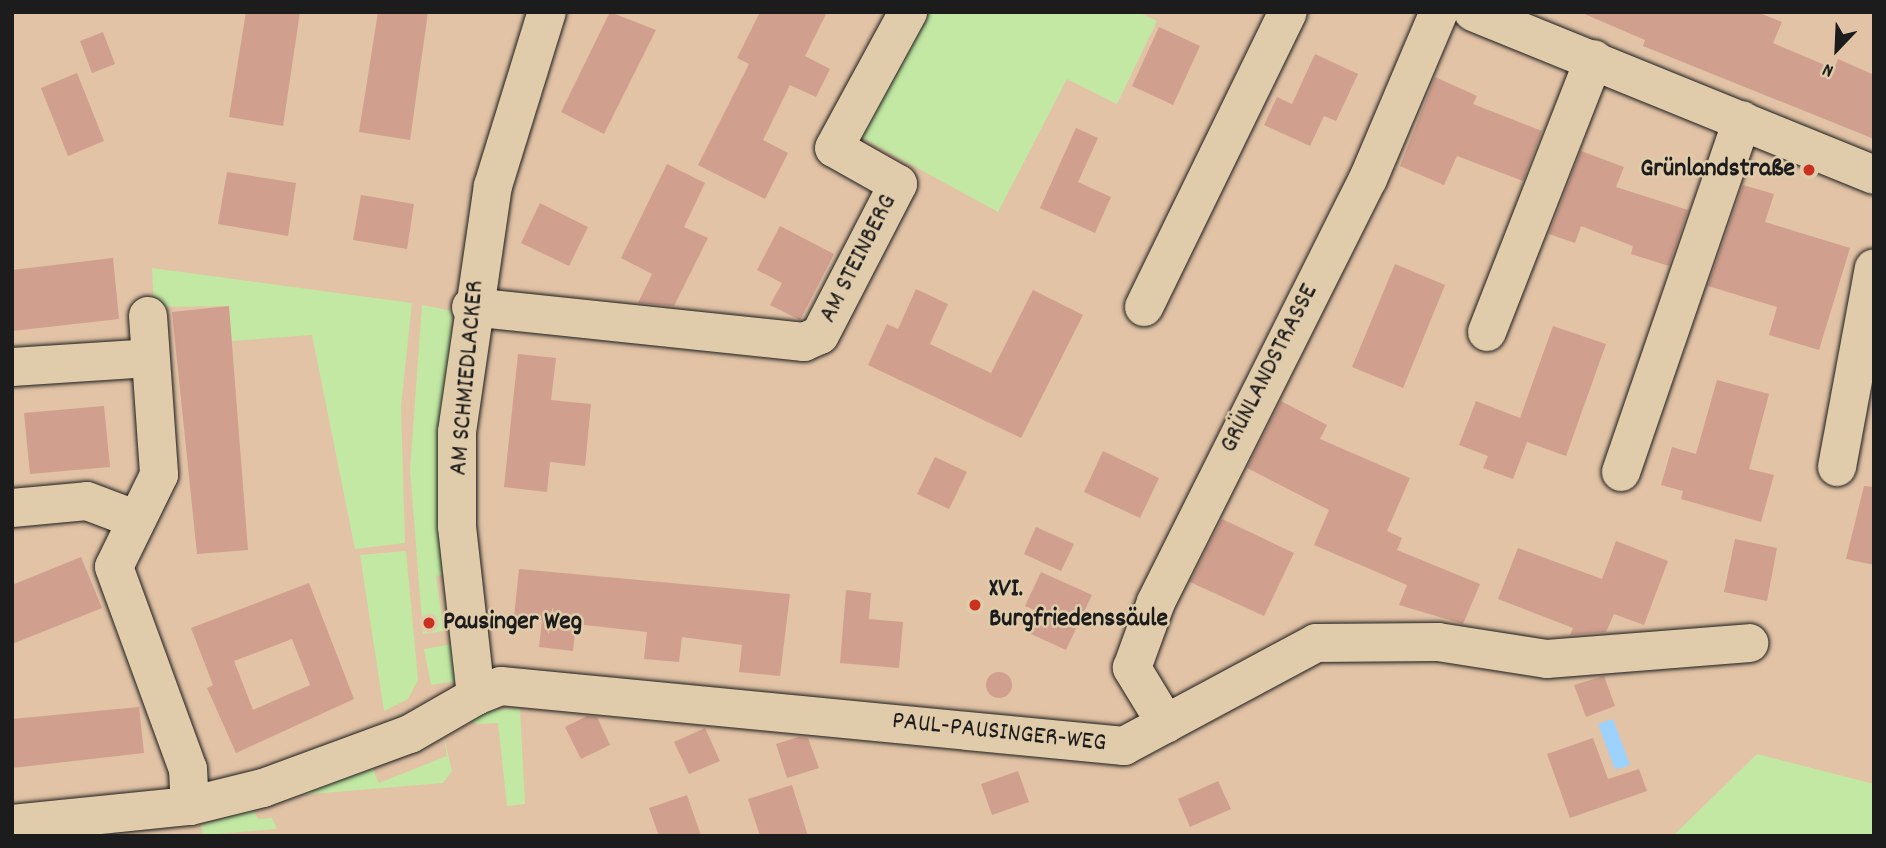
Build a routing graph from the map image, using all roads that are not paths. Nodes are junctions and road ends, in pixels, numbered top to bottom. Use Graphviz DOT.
graph roads {
  1 [pos="547,12"];
  2 [pos="908,12"];
  3 [pos="1288,12"];
  4 [pos="1439,12"];
  5 [pos="1474,12"];
  6 [pos="1594,59"];
  7 [pos="1741,120"];
  8 [pos="1874,175"];
  9 [pos="1874,268"];
  10 [pos="471,307"];
  11 [pos="1144,307"];
  12 [pos="148,316"];
  13 [pos="1488,332"];
  14 [pos="150,358"];
  15 [pos="12,367"];
  16 [pos="1837,467"];
  17 [pos="1621,472"];
  18 [pos="12,508"];
  19 [pos="136,520"];
  20 [pos="1749,643"];
  21 [pos="476,696"];
  22 [pos="1166,724"];
  23 [pos="190,806"];
  24 [pos="12,824"];
  1 -- 10 [label="street, AM SCHMIEDLACKER"];
  2 -- 10 [label="street, AM STEINBERG"];
  3 -- 11 [label="street"];
  4 -- 22 [label="street, GRÜNLANDSTRASSE"];
  5 -- 6 [label="street"];
  6 -- 7 [label="street"];
  6 -- 13 [label="street"];
  7 -- 8 [label="street"];
  7 -- 17 [label="street"];
  9 -- 16 [label="street"];
  10 -- 21 [label="street, AM SCHMIEDLACKER"];
  12 -- 14 [label="street"];
  14 -- 15 [label="street"];
  14 -- 19 [label="street"];
  18 -- 19 [label="street"];
  19 -- 23 [label="street"];
  20 -- 22 [label="street, PAUL-PAUSINGER-WEG"];
  21 -- 22 [label="street, PAUL-PAUSINGER-WEG"];
  21 -- 23 [label="street"];
  23 -- 24 [label="street"];
}
